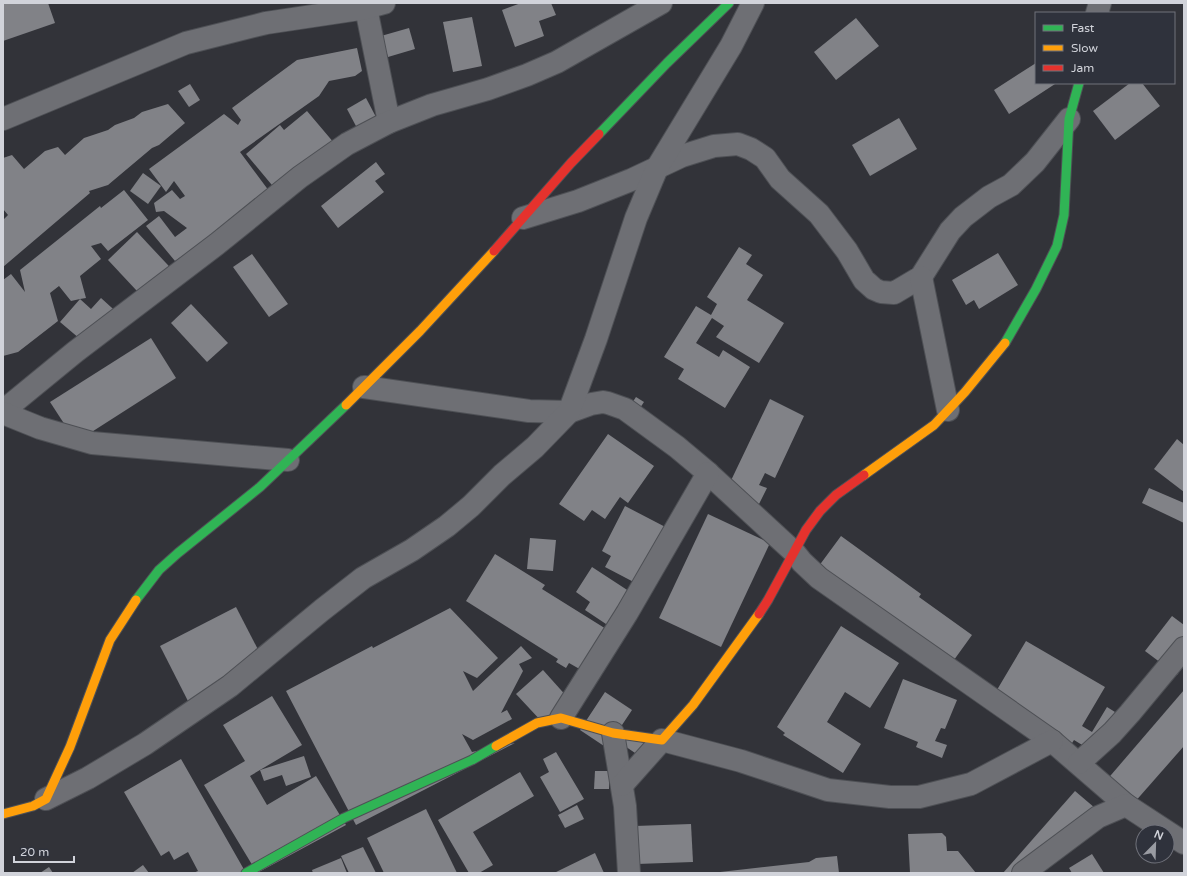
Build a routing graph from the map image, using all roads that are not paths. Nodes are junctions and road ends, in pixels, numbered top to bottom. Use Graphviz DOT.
graph roads {
  1 [pos="661,3"];
  2 [pos="729,3"];
  3 [pos="753,3"];
  4 [pos="375,5"];
  5 [pos="1079,84"];
  6 [pos="3,119"];
  7 [pos="1069,119"];
  8 [pos="389,122"];
  9 [pos="657,168"];
  10 [pos="524,218"];
  11 [pos="921,277"];
  12 [pos="364,387"];
  13 [pos="948,410"];
  14 [pos="3,412"];
  15 [pos="569,412"];
  16 [pos="288,460"];
  17 [pos="708,473"];
  18 [pos="794,552"];
  19 [pos="1184,648"];
  20 [pos="561,718"];
  21 [pos="613,733"];
  22 [pos="662,740"];
  23 [pos="1052,741"];
  24 [pos="1079,763"];
  25 [pos="622,785"];
  26 [pos="46,799"];
  27 [pos="1126,805"];
  28 [pos="3,814"];
  29 [pos="1184,843"];
  30 [pos="246,873"];
  31 [pos="628,873"];
  32 [pos="1022,873"];
  1 -- 8 [label="street"];
  2 -- 10 [label="street"];
  3 -- 9 [label="street"];
  4 -- 6 [label="street"];
  4 -- 8 [label="street"];
  5 -- 7 [label="street"];
  7 -- 11 [label="street"];
  7 -- 13 [label="street"];
  8 -- 14 [label="street"];
  9 -- 10 [label="street"];
  9 -- 11 [label="street"];
  9 -- 15 [label="street"];
  10 -- 12 [label="street"];
  11 -- 13 [label="street"];
  12 -- 15 [label="street"];
  12 -- 16 [label="street"];
  13 -- 18 [label="street"];
  14 -- 16 [label="street"];
  15 -- 17 [label="street"];
  15 -- 26 [label="street"];
  16 -- 26 [label="street"];
  17 -- 18 [label="street"];
  17 -- 20 [label="street"];
  18 -- 22 [label="street"];
  18 -- 23 [label="street"];
  19 -- 24 [label="street"];
  20 -- 21 [label="street"];
  20 -- 30 [label="street"];
  21 -- 22 [label="street"];
  21 -- 25 [label="street"];
  22 -- 23 [label="street"];
  22 -- 25 [label="street"];
  23 -- 24 [label="street"];
  24 -- 27 [label="street"];
  25 -- 31 [label="street"];
  26 -- 28 [label="street"];
  27 -- 29 [label="street"];
  27 -- 32 [label="street"];
}
